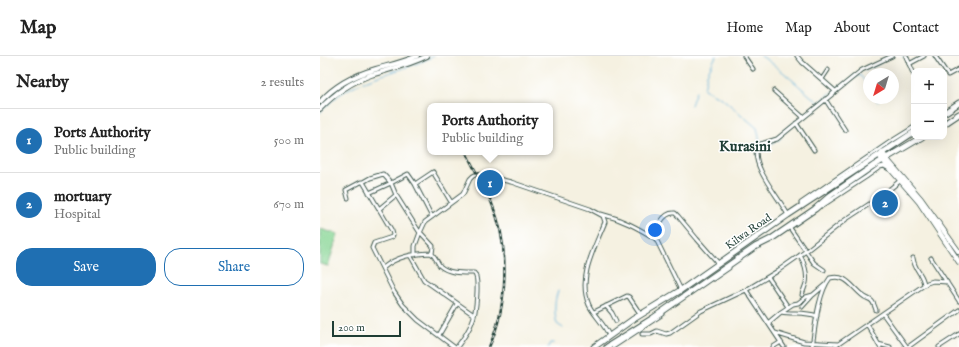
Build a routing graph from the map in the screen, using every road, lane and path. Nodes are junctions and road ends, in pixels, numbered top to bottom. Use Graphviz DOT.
graph roads {
  1 [pos="417,56"];
  2 [pos="427,56"];
  3 [pos="744,56"];
  4 [pos="797,56"];
  5 [pos="892,56"];
  6 [pos="906,56"];
  7 [pos="924,56"];
  8 [pos="935,56"];
  9 [pos="909,64"];
  10 [pos="911,68"];
  11 [pos="753,69"];
  12 [pos="959,69"];
  13 [pos="828,70"];
  14 [pos="822,79"];
  15 [pos="774,91"];
  16 [pos="835,91"];
  17 [pos="825,99"];
  18 [pos="320,102"];
  19 [pos="959,103"];
  20 [pos="320,109"];
  21 [pos="947,111"];
  22 [pos="959,114"];
  23 [pos="803,117"];
  24 [pos="947,122"];
  25 [pos="796,123"];
  26 [pos="911,129"];
  27 [pos="845,130"];
  28 [pos="911,134"];
  29 [pos="917,140"];
  30 [pos="814,150"];
  31 [pos="880,153"];
  32 [pos="885,159"];
  33 [pos="889,165"];
  34 [pos="894,172"];
  35 [pos="901,180"];
  36 [pos="363,182"];
  37 [pos="391,183"];
  38 [pos="415,184"];
  39 [pos="369,193"];
  40 [pos="396,194"];
  41 [pos="348,198"];
  42 [pos="451,202"];
  43 [pos="379,209"];
  44 [pos="598,213"];
  45 [pos="788,214"];
  46 [pos="432,217"];
  47 [pos="789,226"];
  48 [pos="420,232"];
  49 [pos="656,239"];
  50 [pos="806,251"];
  51 [pos="959,252"];
  52 [pos="432,254"];
  53 [pos="410,255"];
  54 [pos="415,255"];
  55 [pos="800,255"];
  56 [pos="913,258"];
  57 [pos="931,258"];
  58 [pos="959,262"];
  59 [pos="718,263"];
  60 [pos="729,265"];
  61 [pos="383,268"];
  62 [pos="824,270"];
  63 [pos="768,277"];
  64 [pos="947,282"];
  65 [pos="827,283"];
  66 [pos="924,285"];
  67 [pos="681,289"];
  68 [pos="746,290"];
  69 [pos="802,295"];
  70 [pos="813,295"];
  71 [pos="959,301"];
  72 [pos="457,304"];
  73 [pos="606,306"];
  74 [pos="788,307"];
  75 [pos="802,307"];
  76 [pos="876,310"];
  77 [pos="959,310"];
  78 [pos="594,312"];
  79 [pos="781,312"];
  80 [pos="640,314"];
  81 [pos="883,314"];
  82 [pos="474,315"];
  83 [pos="817,316"];
  84 [pos="616,322"];
  85 [pos="768,323"];
  86 [pos="867,324"];
  87 [pos="775,332"];
  88 [pos="642,334"];
  89 [pos="959,334"];
  90 [pos="438,335"];
  91 [pos="609,335"];
  92 [pos="781,342"];
  93 [pos="838,344"];
  94 [pos="812,345"];
  95 [pos="879,346"];
  96 [pos="454,347"];
  97 [pos="458,347"];
  98 [pos="593,347"];
  99 [pos="607,347"];
  100 [pos="613,347"];
  101 [pos="773,347"];
  102 [pos="784,347"];
  103 [pos="834,347"];
  104 [pos="890,347"];
  105 [pos="907,347"];
  106 [pos="939,347"];
  1 -- 18 [label="main road"];
  2 -- 20 [label="main road"];
  3 -- 11 [label="street"];
  4 -- 14 [label="street"];
  5 -- 16 [label="street"];
  6 -- 9 [label="street"];
  7 -- 9 [label="street"];
  8 -- 12 [label="street"];
  9 -- 10 [label="street"];
  13 -- 14 [label="street"];
  14 -- 16 [label="street"];
  15 -- 23 [label="street"];
  16 -- 17 [label="street"];
  17 -- 23 [label="street"];
  17 -- 27 [label="street"];
  19 -- 21 [label="highway"];
  22 -- 24 [label="highway"];
  23 -- 25 [label="street"];
  25 -- 30 [label="street"];
  25 -- 45 [label="street"];
  26 -- 45 [label="street"];
  28 -- 31 [label="highway, Kilwa Road"];
  29 -- 32 [label="highway, Kilwa Road"];
  31 -- 32 [label="main road"];
  31 -- 45 [label="highway, Kilwa Road"];
  32 -- 33 [label="main road"];
  32 -- 33 [label="main road"];
  32 -- 47 [label="highway, Kilwa Road"];
  33 -- 34 [label="main road"];
  33 -- 51 [label="main road"];
  34 -- 35 [label="main road"];
  34 -- 47 [label="street"];
  35 -- 50 [label="street"];
  35 -- 58 [label="main road"];
  36 -- 37 [label="street"];
  36 -- 39 [label="street"];
  36 -- 41 [label="street"];
  37 -- 38 [label="street"];
  37 -- 39 [label="street"];
  37 -- 40 [label="street"];
  38 -- 42 [label="street"];
  38 -- 46 [label="street"];
  39 -- 43 [label="street"];
  40 -- 43 [label="street"];
  40 -- 48 [label="street"];
  42 -- 44 [label="street"];
  42 -- 46 [label="street"];
  43 -- 61 [label="street"];
  44 -- 49 [label="street"];
  44 -- 78 [label="street"];
  45 -- 59 [label="highway, Kilwa Road"];
  46 -- 48 [label="street"];
  47 -- 50 [label="street"];
  47 -- 60 [label="highway, Kilwa Road"];
  48 -- 52 [label="street"];
  48 -- 54 [label="street"];
  49 -- 59 [label="street"];
  49 -- 67 [label="street"];
  50 -- 55 [label="street"];
  50 -- 62 [label="street"];
  52 -- 54 [label="street"];
  52 -- 82 [label="street"];
  53 -- 54 [label="street"];
  53 -- 61 [label="street"];
  53 -- 72 [label="street"];
  55 -- 63 [label="street"];
  55 -- 69 [label="street"];
  56 -- 66 [label="street"];
  57 -- 64 [label="street"];
  59 -- 67 [label="highway, Kilwa Road"];
  60 -- 99 [label="highway, Kilwa Road"];
  60 -- 100 [label="street"];
  61 -- 90 [label="street"];
  63 -- 68 [label="street"];
  63 -- 74 [label="street"];
  64 -- 66 [label="street"];
  64 -- 71 [label="street"];
  65 -- 70 [label="street"];
  65 -- 76 [label="street"];
  65 -- 83 [label="street"];
  66 -- 81 [label="street"];
  67 -- 80 [label="highway, Kilwa Road"];
  68 -- 85 [label="street"];
  68 -- 88 [label="street"];
  70 -- 74 [label="street"];
  70 -- 75 [label="street"];
  72 -- 82 [label="street"];
  72 -- 90 [label="street"];
  73 -- 78 [label="street"];
  73 -- 80 [label="street"];
  73 -- 84 [label="street"];
  74 -- 79 [label="street"];
  77 -- 105 [label="street"];
  78 -- 91 [label="street"];
  79 -- 83 [label="street"];
  79 -- 85 [label="street"];
  80 -- 91 [label="highway, Kilwa Road"];
  81 -- 86 [label="street"];
  81 -- 105 [label="street"];
  82 -- 97 [label="street"];
  83 -- 94 [label="street"];
  85 -- 87 [label="street"];
  86 -- 93 [label="street"];
  86 -- 95 [label="street"];
  87 -- 92 [label="street"];
  87 -- 94 [label="street"];
  89 -- 106 [label="street"];
  90 -- 96 [label="street"];
  91 -- 98 [label="highway, Kilwa Road"];
  92 -- 101 [label="street"];
  92 -- 102 [label="street"];
  93 -- 94 [label="street"];
  93 -- 103 [label="street"];
  95 -- 104 [label="street"];
}
